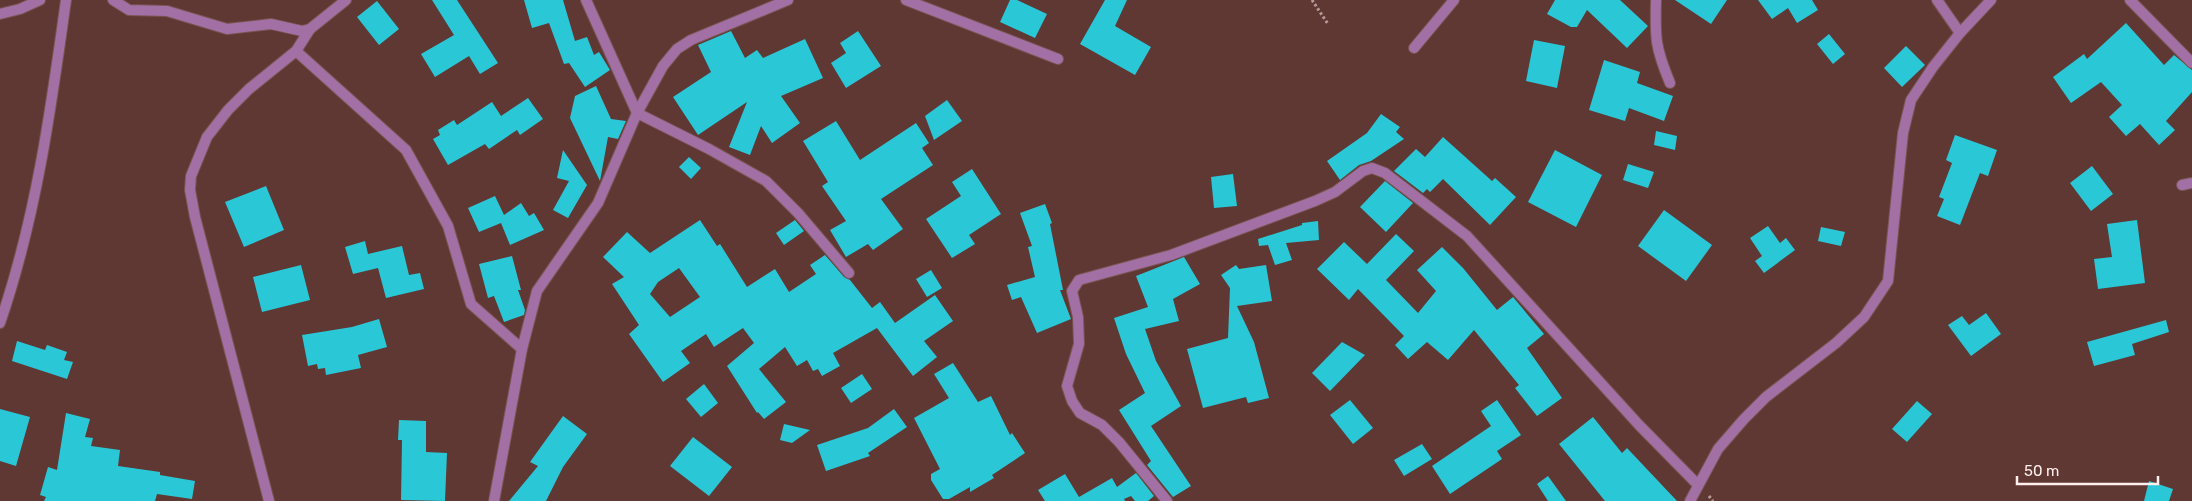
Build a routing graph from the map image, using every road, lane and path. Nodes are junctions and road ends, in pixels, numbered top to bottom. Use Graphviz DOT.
graph roads {
  1 [pos="40,0"];
  2 [pos="66,0"];
  3 [pos="113,0"];
  4 [pos="346,0"];
  5 [pos="586,0"];
  6 [pos="788,0"];
  7 [pos="906,0"];
  8 [pos="1312,0"];
  9 [pos="1454,0"];
  10 [pos="1656,0"];
  11 [pos="1937,0"];
  12 [pos="1991,0"];
  13 [pos="2130,0"];
  14 [pos="0,14"];
  15 [pos="1328,24"];
  16 [pos="310,29"];
  17 [pos="1960,33"];
  18 [pos="1414,48"];
  19 [pos="296,51"];
  20 [pos="1058,59"];
  21 [pos="2192,63"];
  22 [pos="1670,83"];
  23 [pos="636,113"];
  24 [pos="849,273"];
  25 [pos="0,323"];
  26 [pos="522,349"];
  27 [pos="1698,485"];
  28 [pos="269,501"];
  29 [pos="494,501"];
  30 [pos="1167,501"];
  31 [pos="1690,501"];
  1 -- 14 [label="street"];
  2 -- 25 [label="street"];
  3 -- 16 [label="street"];
  4 -- 16 [label="street"];
  5 -- 23 [label="street"];
  6 -- 23 [label="street"];
  7 -- 20 [label="street"];
  8 -- 15 [label="path"];
  9 -- 18 [label="street"];
  10 -- 22 [label="street"];
  11 -- 17 [label="street"];
  12 -- 17 [label="street"];
  13 -- 21 [label="street"];
  16 -- 19 [label="street"];
  17 -- 27 [label="street"];
  19 -- 26 [label="street"];
  19 -- 28 [label="street"];
  23 -- 24 [label="street"];
  23 -- 26 [label="street"];
  26 -- 29 [label="street"];
  27 -- 30 [label="street"];
  27 -- 31 [label="street"];
}
